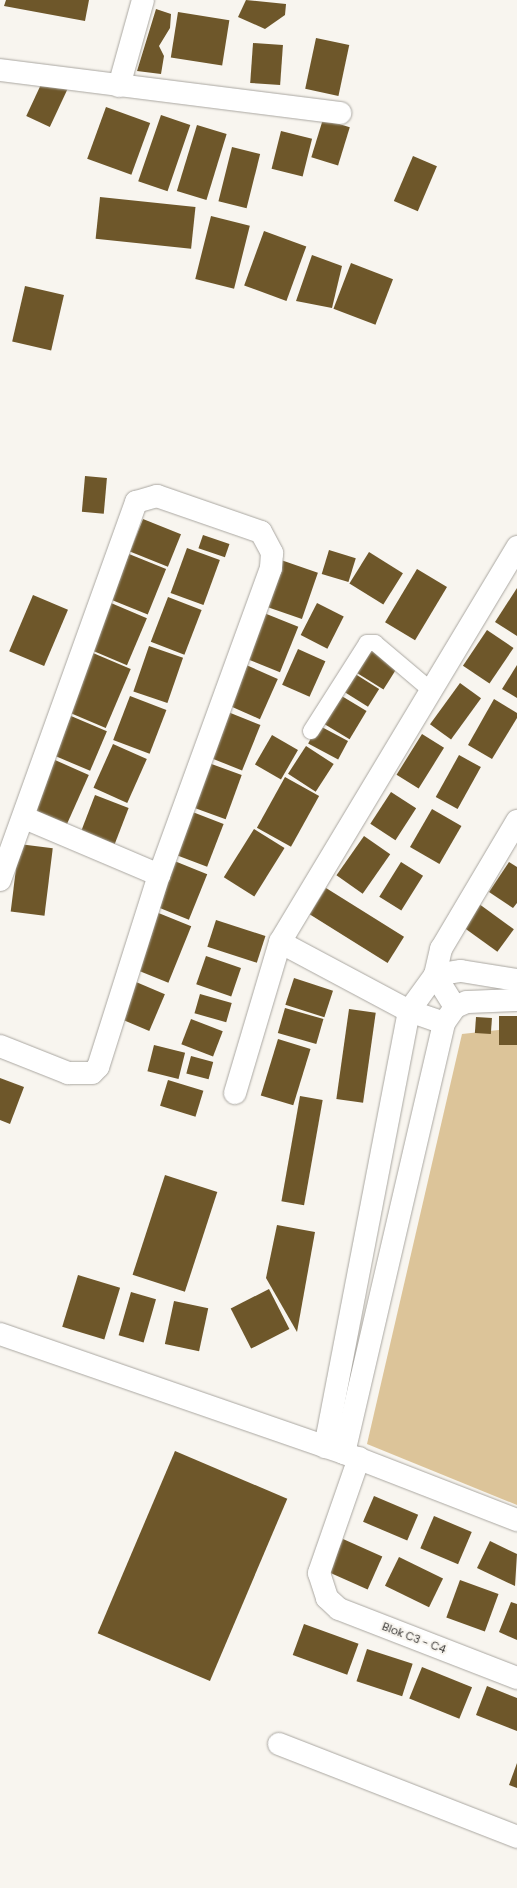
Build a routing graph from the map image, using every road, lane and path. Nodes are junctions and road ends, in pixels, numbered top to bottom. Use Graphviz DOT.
graph roads {
  1 [pos="143,0"];
  2 [pos="0,70"];
  3 [pos="119,86"];
  4 [pos="340,113"];
  5 [pos="517,547"];
  6 [pos="433,692"];
  7 [pos="311,731"];
  8 [pos="25,818"];
  9 [pos="517,821"];
  10 [pos="159,875"];
  11 [pos="0,880"];
  12 [pos="280,942"];
  13 [pos="436,975"];
  14 [pos="517,980"];
  15 [pos="517,1000"];
  16 [pos="409,1011"];
  17 [pos="450,1015"];
  18 [pos="0,1046"];
  19 [pos="235,1094"];
  20 [pos="0,1334"];
  21 [pos="343,1453"];
  22 [pos="517,1520"];
  23 [pos="517,1678"];
  24 [pos="279,1744"];
  25 [pos="517,1837"];
  1 -- 3 [label="street"];
  2 -- 3 [label="street"];
  3 -- 4 [label="street"];
  5 -- 6 [label="street"];
  6 -- 7 [label="lane"];
  6 -- 12 [label="street"];
  8 -- 10 [label="street"];
  8 -- 10 [label="street"];
  8 -- 11 [label="street"];
  9 -- 13 [label="street"];
  10 -- 18 [label="street"];
  12 -- 16 [label="street"];
  12 -- 19 [label="street"];
  13 -- 14 [label="street"];
  13 -- 16 [label="street"];
  13 -- 17 [label="street"];
  15 -- 17 [label="street"];
  16 -- 17 [label="street"];
  16 -- 21 [label="street"];
  17 -- 21 [label="street"];
  20 -- 21 [label="street"];
  21 -- 22 [label="street"];
  21 -- 23 [label="street, Blok C3 - C4"];
  24 -- 25 [label="street"];
}
